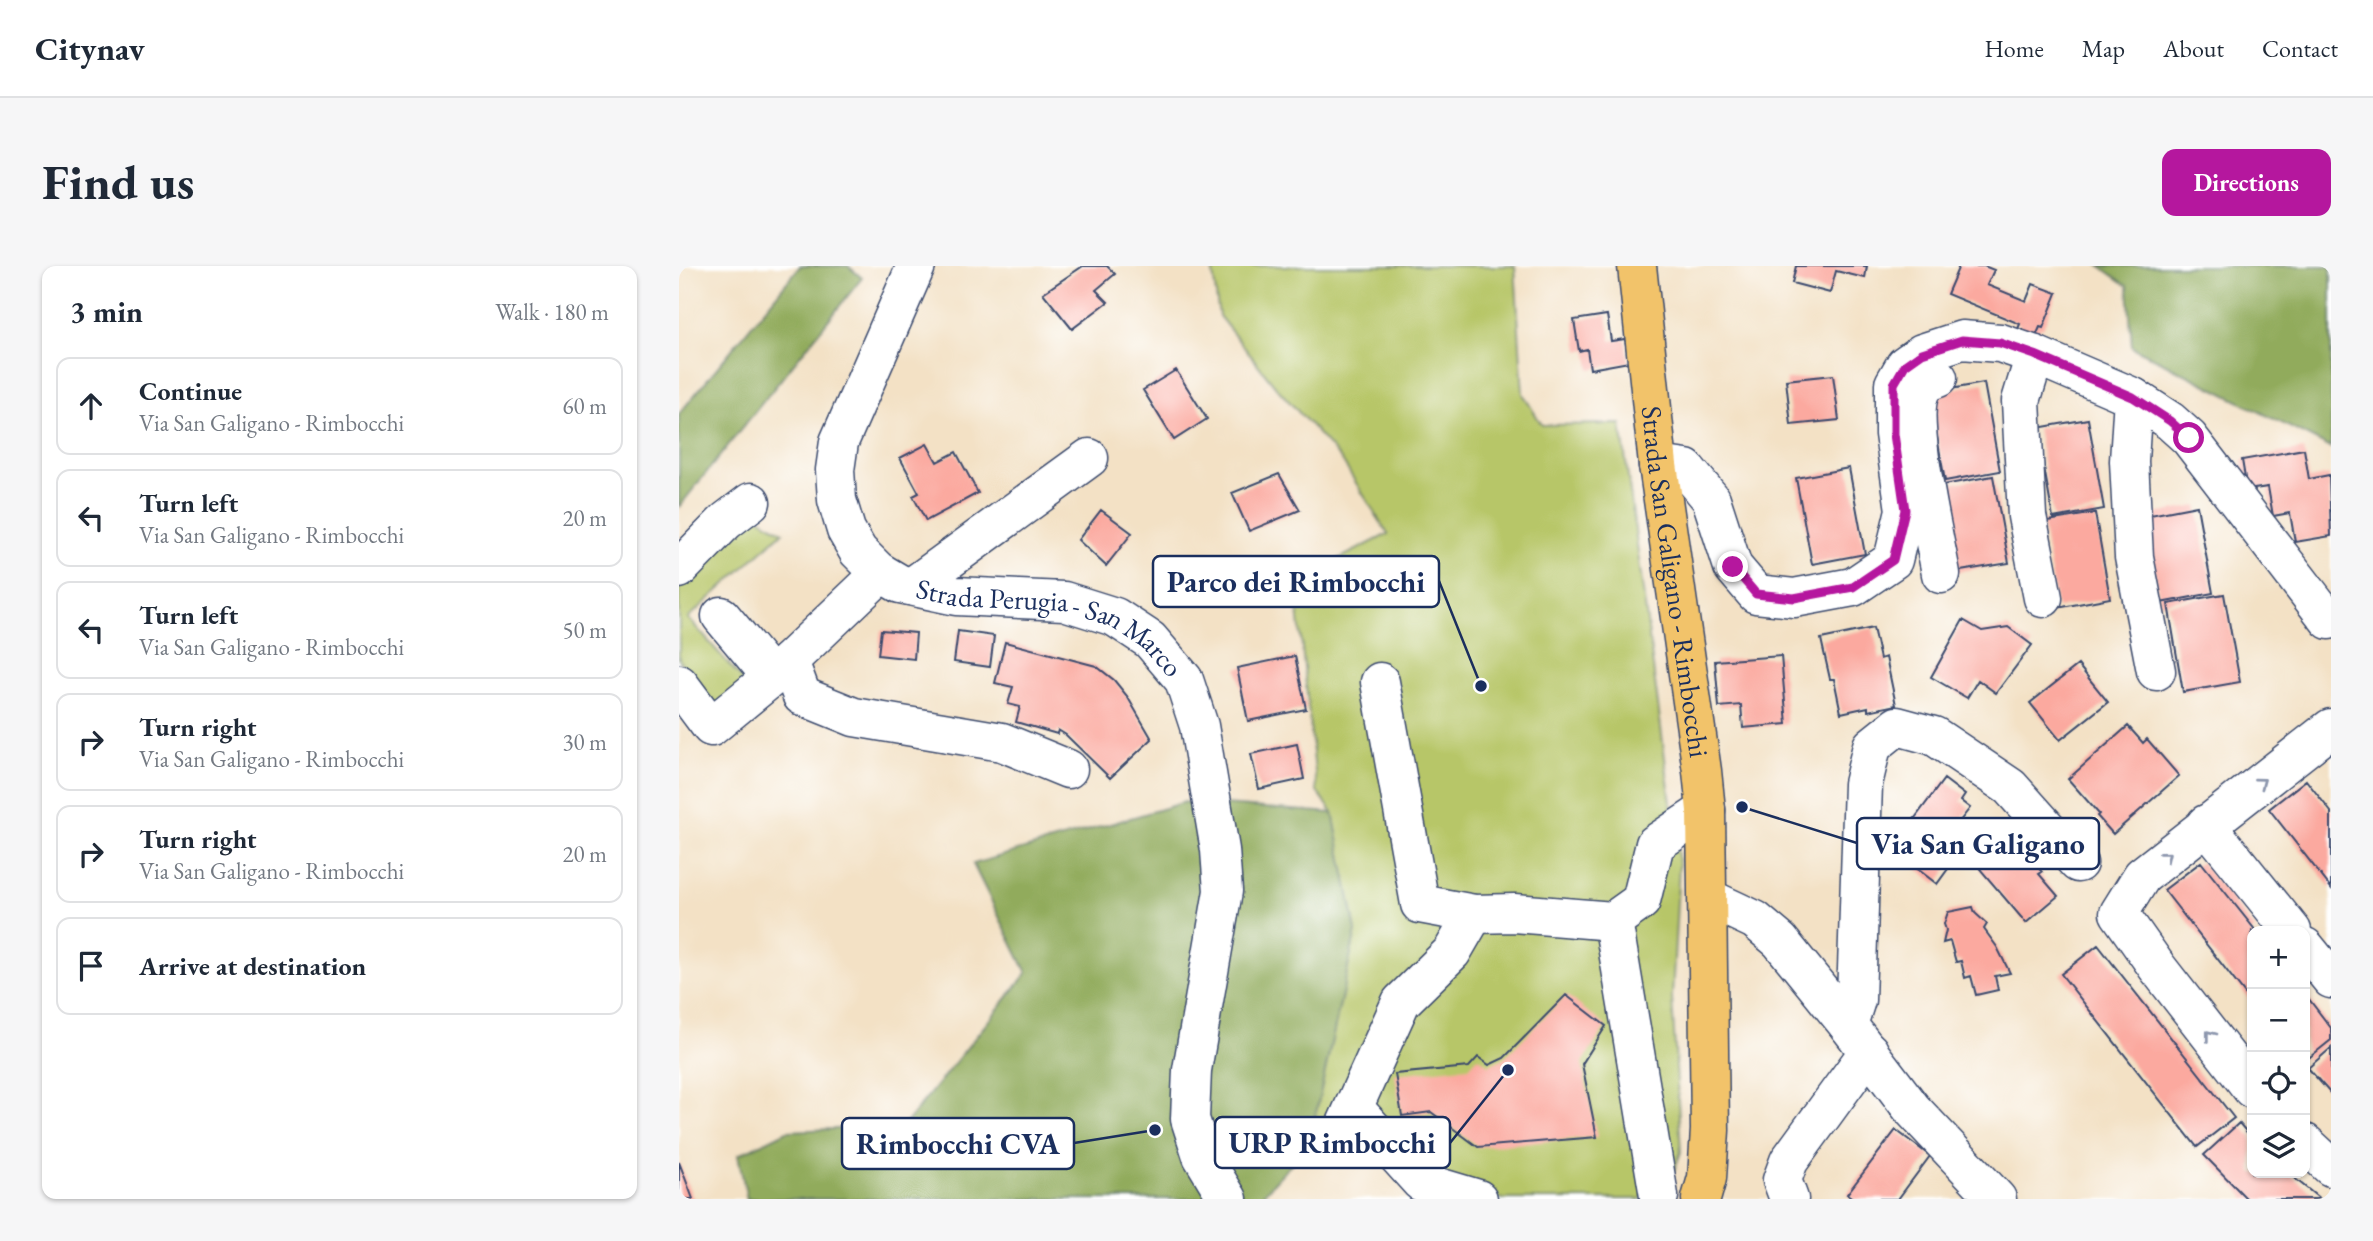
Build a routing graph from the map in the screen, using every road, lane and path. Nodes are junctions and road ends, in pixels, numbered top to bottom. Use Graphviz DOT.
graph roads {
  1 [pos="916,266"];
  2 [pos="1637,266"];
  3 [pos="2035,355"];
  4 [pos="1938,379"];
  5 [pos="2133,397"];
  6 [pos="1905,434"];
  7 [pos="1089,458"];
  8 [pos="1658,465"];
  9 [pos="751,502"];
  10 [pos="679,569"];
  11 [pos="1941,574"];
  12 [pos="897,580"];
  13 [pos="2043,598"];
  14 [pos="721,616"];
  15 [pos="2329,620"];
  16 [pos="780,669"];
  17 [pos="2157,671"];
  18 [pos="1380,682"];
  19 [pos="679,684"];
  20 [pos="2325,745"];
  21 [pos="1069,769"];
  22 [pos="1706,810"];
  23 [pos="2206,824"];
  24 [pos="2078,863"];
  25 [pos="1708,898"];
  26 [pos="1474,914"];
  27 [pos="1613,921"];
  28 [pos="2288,926"];
  29 [pos="2310,953"];
  30 [pos="2331,979"];
  31 [pos="1859,1038"];
  32 [pos="2247,1082"];
  33 [pos="2310,1148"];
  34 [pos="2331,1167"];
  35 [pos="1660,1196"];
  36 [pos="1228,1199"];
  37 [pos="1478,1199"];
  38 [pos="1701,1199"];
  39 [pos="1789,1199"];
  40 [pos="1997,1199"];
  1 -- 12 [label="street, Strada Perugia - San Marco"];
  2 -- 8 [label="main road, Strada San Galigano - Rimbocchi"];
  3 -- 5 [label="street"];
  3 -- 6 [label="street"];
  3 -- 13 [label="street"];
  4 -- 6 [label="street"];
  5 -- 15 [label="street"];
  5 -- 17 [label="street"];
  6 -- 8 [label="street"];
  6 -- 11 [label="street"];
  7 -- 12 [label="street"];
  8 -- 22 [label="main road, Strada San Galigano - Rimbocchi"];
  9 -- 10 [label="street"];
  12 -- 16 [label="street"];
  12 -- 36 [label="street, Strada Perugia - San Marco"];
  14 -- 16 [label="street"];
  16 -- 19 [label="street"];
  16 -- 21 [label="street"];
  18 -- 26 [label="street"];
  23 -- 20 [label="street, one-way"];
  22 -- 25 [label="main road, Strada San Galigano - Rimbocchi"];
  22 -- 27 [label="street"];
  23 -- 28 [label="street"];
  32 -- 23 [label="street, one-way"];
  24 -- 31 [label="street"];
  25 -- 31 [label="street"];
  25 -- 38 [label="main road, Strada San Galigano - Rimbocchi"];
  26 -- 27 [label="street"];
  26 -- 37 [label="street"];
  27 -- 35 [label="street"];
  29 -- 30 [label="street"];
  31 -- 39 [label="street"];
  31 -- 40 [label="street"];
  33 -- 34 [label="street"];
}
